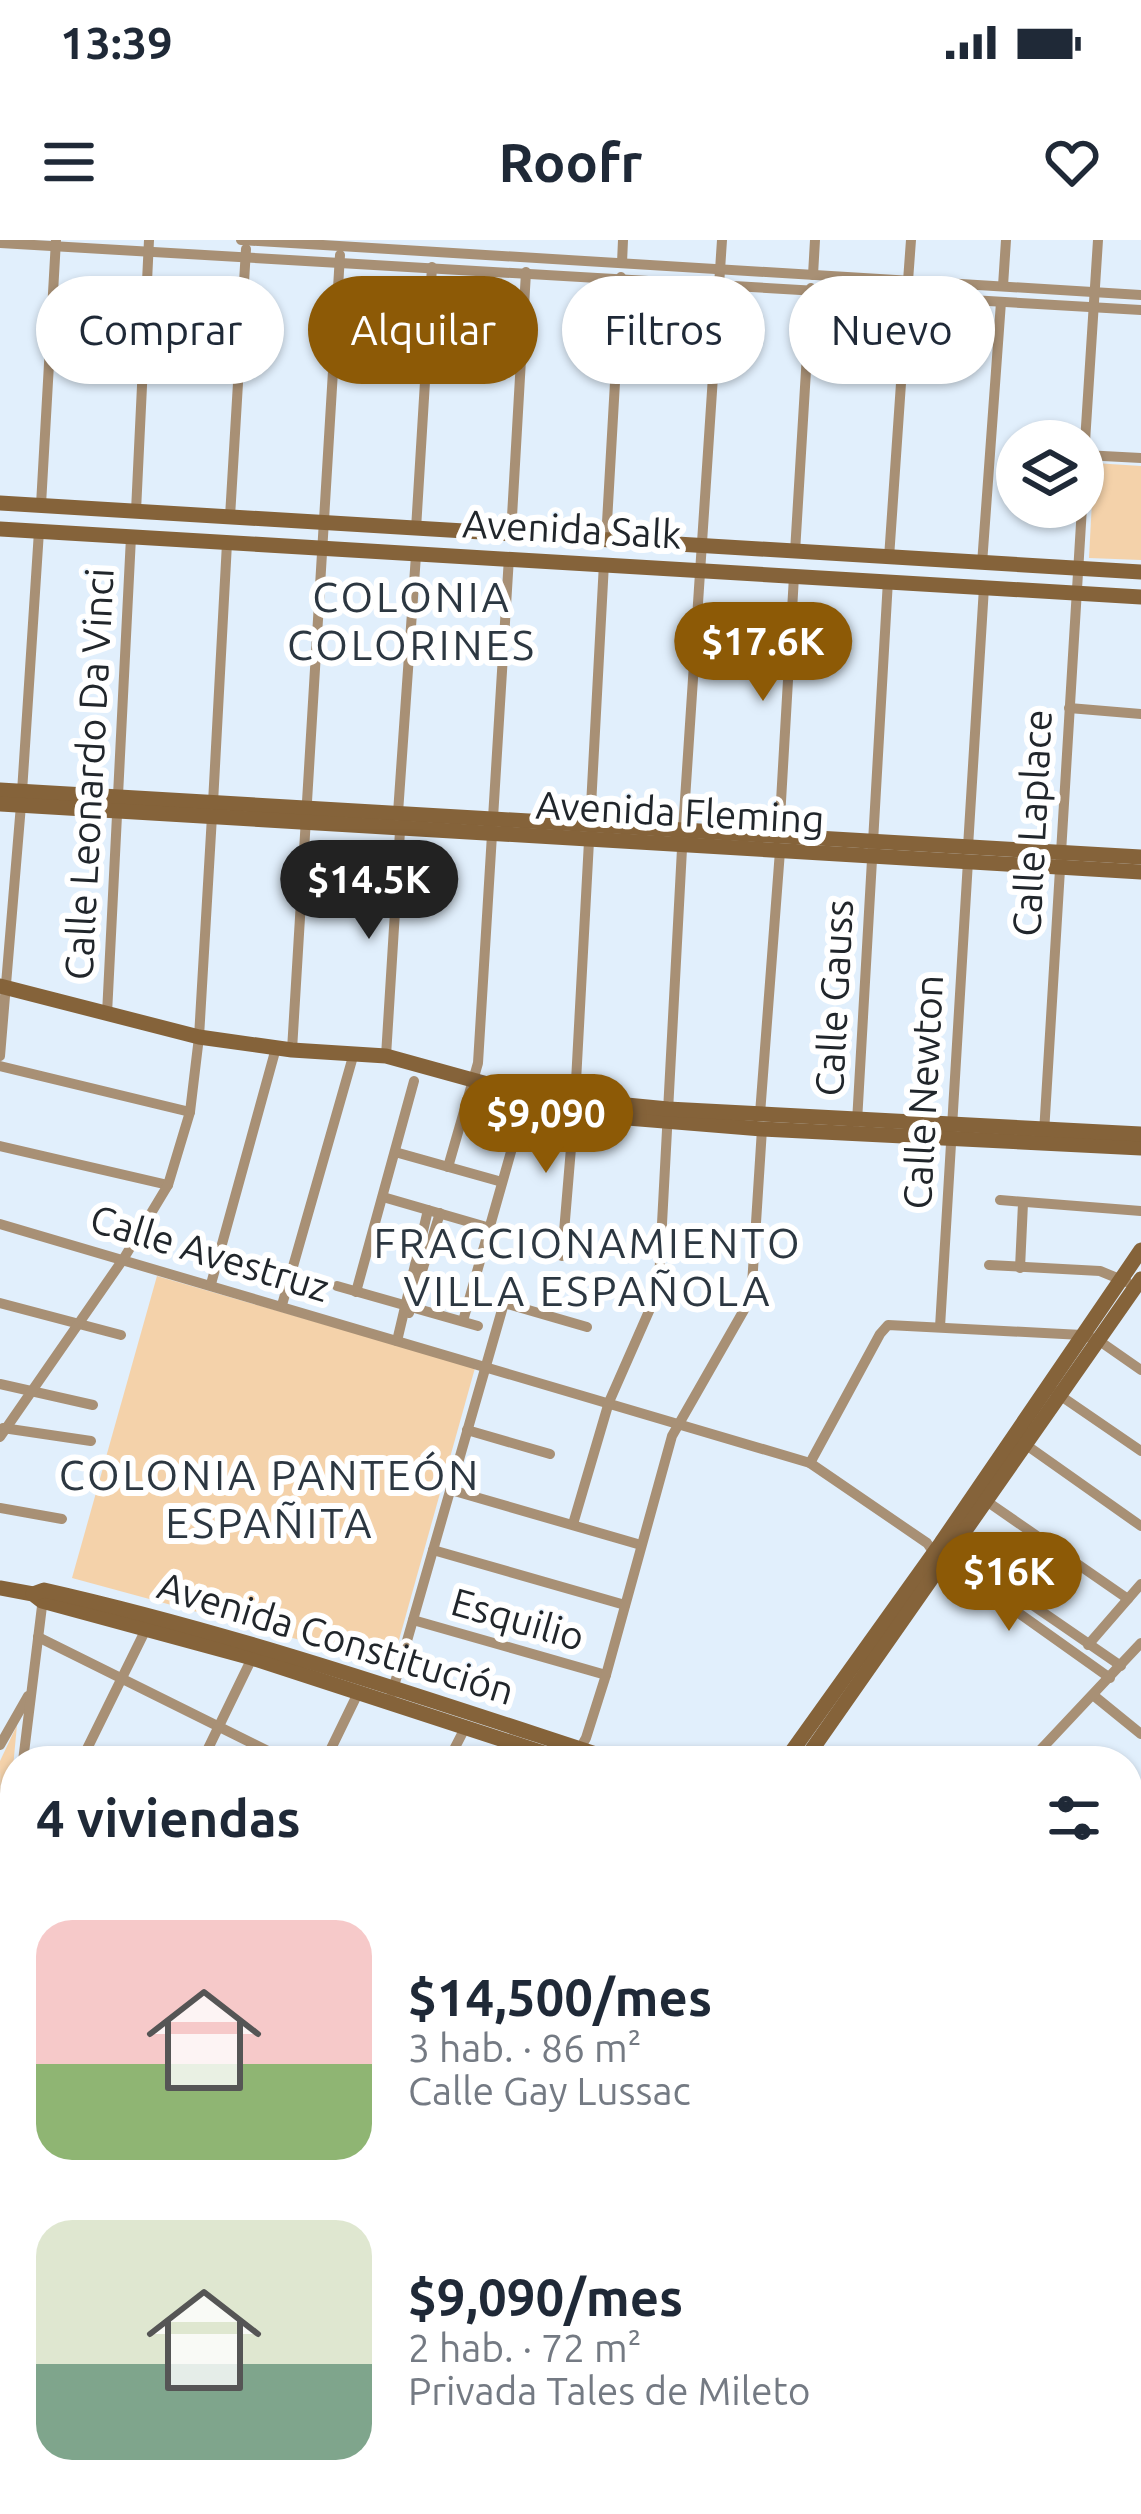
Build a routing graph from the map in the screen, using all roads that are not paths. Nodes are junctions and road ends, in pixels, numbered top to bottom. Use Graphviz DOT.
graph roads {
  1 [pos="245,240"];
  2 [pos="528,240"];
  3 [pos="623,240"];
  4 [pos="722,240"];
  5 [pos="815,240"];
  6 [pos="911,240"];
  7 [pos="1006,240"];
  8 [pos="1098,240"];
  9 [pos="0,243"];
  10 [pos="56,243"];
  11 [pos="341,243"];
  12 [pos="149,245"];
  13 [pos="435,246"];
  14 [pos="245,256"];
  15 [pos="527,257"];
  16 [pos="340,262"];
  17 [pos="622,263"];
  18 [pos="432,267"];
  19 [pos="721,269"];
  20 [pos="526,272"];
  21 [pos="602,276"];
  22 [pos="720,276"];
  23 [pos="812,276"];
  24 [pos="908,276"];
  25 [pos="789,279"];
  26 [pos="995,285"];
  27 [pos="1003,286"];
  28 [pos="1094,292"];
  29 [pos="1141,295"];
  30 [pos="995,302"];
  31 [pos="1001,302"];
  32 [pos="1093,307"];
  33 [pos="1141,310"];
  34 [pos="615,384"];
  35 [pos="712,384"];
  36 [pos="806,384"];
  37 [pos="901,384"];
  38 [pos="1086,420"];
  39 [pos="1104,456"];
  40 [pos="1141,458"];
  41 [pos="0,503"];
  42 [pos="41,506"];
  43 [pos="136,511"];
  44 [pos="230,517"];
  45 [pos="323,523"];
  46 [pos="1081,528"];
  47 [pos="0,529"];
  48 [pos="416,529"];
  49 [pos="39,531"];
  50 [pos="511,535"];
  51 [pos="131,537"];
  52 [pos="606,540"];
  53 [pos="227,543"];
  54 [pos="701,547"];
  55 [pos="322,549"];
  56 [pos="795,552"];
  57 [pos="416,555"];
  58 [pos="509,557"];
  59 [pos="889,558"];
  60 [pos="604,562"];
  61 [pos="982,564"];
  62 [pos="700,568"];
  63 [pos="1079,568"];
  64 [pos="1141,572"];
  65 [pos="794,575"];
  66 [pos="888,580"];
  67 [pos="984,587"];
  68 [pos="1078,593"];
  69 [pos="1141,597"];
  70 [pos="1069,708"];
  71 [pos="1141,714"];
  72 [pos="0,790"];
  73 [pos="22,798"];
  74 [pos="0,804"];
  75 [pos="118,804"];
  76 [pos="212,809"];
  77 [pos="305,816"];
  78 [pos="399,822"];
  79 [pos="492,827"];
  80 [pos="590,832"];
  81 [pos="683,838"];
  82 [pos="779,843"];
  83 [pos="873,848"];
  84 [pos="968,854"];
  85 [pos="1141,857"];
  86 [pos="1060,860"];
  87 [pos="1141,872"];
  88 [pos="4,987"];
  89 [pos="107,1013"];
  90 [pos="199,1036"];
  91 [pos="284,1049"];
  92 [pos="354,1053"];
  93 [pos="0,1056"];
  94 [pos="386,1056"];
  95 [pos="0,1066"];
  96 [pos="474,1080"];
  97 [pos="414,1081"];
  98 [pos="570,1105"];
  99 [pos="190,1112"];
  100 [pos="522,1113"];
  101 [pos="668,1116"];
  102 [pos="761,1122"];
  103 [pos="857,1126"];
  104 [pos="950,1131"];
  105 [pos="1141,1133"];
  106 [pos="1044,1136"];
  107 [pos="0,1146"];
  108 [pos="1140,1148"];
  109 [pos="395,1152"];
  110 [pos="448,1167"];
  111 [pos="502,1182"];
  112 [pos="168,1185"];
  113 [pos="383,1197"];
  114 [pos="1000,1200"];
  115 [pos="1023,1203"];
  116 [pos="1141,1211"];
  117 [pos="434,1212"];
  118 [pos="0,1224"];
  119 [pos="490,1228"];
  120 [pos="1141,1250"];
  121 [pos="562,1256"];
  122 [pos="124,1258"];
  123 [pos="989,1265"];
  124 [pos="1020,1268"];
  125 [pos="212,1284"];
  126 [pos="1135,1284"];
  127 [pos="338,1286"];
  128 [pos="356,1292"];
  129 [pos="0,1304"];
  130 [pos="282,1306"];
  131 [pos="406,1312"];
  132 [pos="464,1322"];
  133 [pos="77,1323"];
  134 [pos="478,1326"];
  135 [pos="587,1327"];
  136 [pos="940,1327"];
  137 [pos="121,1335"];
  138 [pos="1090,1338"];
  139 [pos="397,1341"];
  140 [pos="486,1368"];
  141 [pos="1141,1370"];
  142 [pos="0,1384"];
  143 [pos="1053,1391"];
  144 [pos="31,1392"];
  145 [pos="609,1402"];
  146 [pos="93,1405"];
  147 [pos="679,1422"];
  148 [pos="467,1430"];
  149 [pos="2,1431"];
  150 [pos="1020,1441"];
  151 [pos="91,1442"];
  152 [pos="1141,1451"];
  153 [pos="550,1454"];
  154 [pos="810,1463"];
  155 [pos="451,1490"];
  156 [pos="981,1497"];
  157 [pos="0,1508"];
  158 [pos="62,1519"];
  159 [pos="573,1524"];
  160 [pos="1141,1526"];
  161 [pos="641,1545"];
  162 [pos="433,1550"];
  163 [pos="940,1551"];
  164 [pos="1141,1584"];
  165 [pos="0,1588"];
  166 [pos="40,1595"];
  167 [pos="1128,1600"];
  168 [pos="625,1605"];
  169 [pos="413,1620"];
  170 [pos="147,1628"];
  171 [pos="887,1632"];
  172 [pos="38,1636"];
  173 [pos="1141,1642"];
  174 [pos="1089,1643"];
  175 [pos="1079,1655"];
  176 [pos="252,1658"];
  177 [pos="1121,1666"];
  178 [pos="606,1675"];
  179 [pos="123,1678"];
  180 [pos="1110,1678"];
  181 [pos="359,1691"];
  182 [pos="392,1694"];
  183 [pos="1094,1695"];
  184 [pos="0,1709"];
  185 [pos="21,1719"];
  186 [pos="220,1727"];
  187 [pos="465,1728"];
  188 [pos="1141,1734"];
  189 [pos="0,1745"];
  190 [pos="22,1746"];
  191 [pos="89,1746"];
  192 [pos="210,1746"];
  193 [pos="258,1746"];
  194 [pos="332,1746"];
  195 [pos="456,1746"];
  196 [pos="532,1746"];
  197 [pos="541,1746"];
  198 [pos="577,1746"];
  199 [pos="797,1746"];
  200 [pos="814,1746"];
  201 [pos="1045,1746"];
  1 -- 11 [label="street"];
  1 -- 14 [label="street"];
  2 -- 15 [label="street"];
  3 -- 17 [label="street"];
  4 -- 19 [label="street"];
  5 -- 23 [label="street"];
  6 -- 24 [label="street"];
  7 -- 27 [label="street"];
  8 -- 28 [label="street"];
  9 -- 10 [label="street"];
  10 -- 12 [label="street"];
  10 -- 42 [label="street"];
  11 -- 13 [label="street"];
  11 -- 16 [label="street"];
  12 -- 14 [label="street"];
  12 -- 43 [label="street"];
  13 -- 15 [label="street"];
  14 -- 16 [label="street"];
  14 -- 44 [label="street"];
  15 -- 17 [label="street"];
  16 -- 18 [label="street"];
  16 -- 45 [label="street"];
  17 -- 19 [label="street"];
  18 -- 20 [label="street"];
  18 -- 48 [label="street"];
  19 -- 22 [label="street"];
  19 -- 25 [label="street"];
  20 -- 21 [label="street"];
  20 -- 50 [label="street"];
  26 -- 27 [label="street"];
  27 -- 28 [label="street"];
  28 -- 29 [label="street"];
  28 -- 32 [label="street"];
  30 -- 31 [label="street"];
  31 -- 32 [label="street"];
  31 -- 61 [label="street"];
  32 -- 33 [label="street"];
  32 -- 38 [label="street"];
  34 -- 52 [label="street"];
  35 -- 54 [label="street"];
  36 -- 56 [label="street"];
  37 -- 59 [label="street"];
  39 -- 40 [label="street"];
  41 -- 42 [label="main road, Avenida Salk"];
  42 -- 43 [label="main road, Avenida Salk"];
  43 -- 44 [label="main road, Avenida Salk"];
  44 -- 45 [label="main road, Avenida Salk"];
  45 -- 48 [label="main road, Avenida Salk"];
  45 -- 55 [label="street"];
  46 -- 63 [label="street, Calle Laplace"];
  47 -- 49 [label="main road, Avenida Salk"];
  48 -- 50 [label="main road, Avenida Salk"];
  49 -- 51 [label="main road, Avenida Salk"];
  49 -- 73 [label="street"];
  50 -- 52 [label="main road, Avenida Salk"];
  51 -- 53 [label="main road, Avenida Salk"];
  51 -- 75 [label="street, Calle Leonardo Da Vinci"];
  52 -- 54 [label="main road, Avenida Salk"];
  53 -- 55 [label="main road, Avenida Salk"];
  53 -- 76 [label="street"];
  54 -- 56 [label="main road, Avenida Salk"];
  54 -- 62 [label="street"];
  55 -- 57 [label="main road, Avenida Salk"];
  55 -- 77 [label="street"];
  56 -- 59 [label="main road, Avenida Salk"];
  57 -- 58 [label="main road, Avenida Salk"];
  57 -- 78 [label="street"];
  58 -- 60 [label="main road, Avenida Salk"];
  58 -- 79 [label="street"];
  59 -- 61 [label="main road, Avenida Salk"];
  60 -- 62 [label="main road, Avenida Salk"];
  60 -- 80 [label="street"];
  61 -- 63 [label="main road, Avenida Salk"];
  62 -- 65 [label="main road, Avenida Salk"];
  62 -- 81 [label="street"];
  63 -- 64 [label="main road, Avenida Salk"];
  63 -- 68 [label="street, Calle Laplace"];
  65 -- 66 [label="main road, Avenida Salk"];
  65 -- 82 [label="street"];
  66 -- 67 [label="main road, Avenida Salk"];
  66 -- 83 [label="street, Calle Gauss"];
  67 -- 68 [label="main road, Avenida Salk"];
  67 -- 84 [label="street, Calle Newton"];
  68 -- 69 [label="main road, Avenida Salk"];
  68 -- 70 [label="street, Calle Laplace"];
  70 -- 71 [label="street"];
  70 -- 86 [label="street, Calle Laplace"];
  72 -- 73 [label="main road, Avenida Fleming"];
  73 -- 74 [label="main road, Avenida Fleming"];
  73 -- 75 [label="main road, Avenida Fleming"];
  73 -- 88 [label="street"];
  75 -- 76 [label="main road, Avenida Fleming"];
  75 -- 89 [label="street, Calle Leonardo Da Vinci"];
  76 -- 77 [label="main road, Avenida Fleming"];
  76 -- 90 [label="street"];
  77 -- 78 [label="main road, Avenida Fleming"];
  77 -- 91 [label="street"];
  78 -- 79 [label="main road, Avenida Fleming"];
  78 -- 94 [label="street"];
  79 -- 80 [label="main road, Avenida Fleming"];
  79 -- 96 [label="street"];
  80 -- 81 [label="main road, Avenida Fleming"];
  80 -- 98 [label="street"];
  81 -- 82 [label="main road, Avenida Fleming"];
  81 -- 101 [label="street"];
  82 -- 83 [label="main road, Avenida Fleming"];
  82 -- 102 [label="street"];
  83 -- 84 [label="main road, Avenida Fleming"];
  83 -- 103 [label="street, Calle Gauss"];
  84 -- 86 [label="main road, Avenida Fleming"];
  84 -- 104 [label="street, Calle Newton"];
  85 -- 86 [label="main road, Avenida Fleming"];
  86 -- 87 [label="main road, Avenida Fleming"];
  86 -- 106 [label="street, Calle Laplace"];
  88 -- 89 [label="main road"];
  88 -- 93 [label="street"];
  89 -- 90 [label="main road"];
  90 -- 91 [label="main road"];
  90 -- 99 [label="street"];
  91 -- 92 [label="main road"];
  91 -- 125 [label="street"];
  92 -- 94 [label="main road"];
  92 -- 130 [label="street"];
  94 -- 96 [label="main road"];
  95 -- 99 [label="street"];
  96 -- 98 [label="main road"];
  96 -- 110 [label="street"];
  97 -- 109 [label="street"];
  98 -- 101 [label="main road"];
  98 -- 121 [label="street"];
  99 -- 112 [label="street"];
  100 -- 111 [label="street"];
  101 -- 102 [label="main road"];
  101 -- 145 [label="street"];
  102 -- 103 [label="main road"];
  102 -- 147 [label="street"];
  103 -- 104 [label="main road"];
  104 -- 106 [label="main road"];
  104 -- 136 [label="street, Calle Newton"];
  105 -- 106 [label="main road"];
  105 -- 108 [label="street"];
  106 -- 108 [label="main road"];
  107 -- 112 [label="street"];
  109 -- 110 [label="street"];
  109 -- 113 [label="street"];
  110 -- 111 [label="street"];
  111 -- 119 [label="street"];
  112 -- 122 [label="street"];
  113 -- 117 [label="street"];
  113 -- 128 [label="street"];
  114 -- 115 [label="street"];
  115 -- 116 [label="street"];
  115 -- 124 [label="street"];
  117 -- 119 [label="street"];
  117 -- 131 [label="street"];
  118 -- 122 [label="street, Calle Avestruz"];
  119 -- 132 [label="street"];
  120 -- 126 [label="main road"];
  122 -- 125 [label="street, Calle Avestruz"];
  122 -- 133 [label="street"];
  123 -- 124 [label="street"];
  124 -- 126 [label="street"];
  125 -- 130 [label="street, Calle Avestruz"];
  126 -- 138 [label="main road"];
  127 -- 128 [label="street"];
  128 -- 131 [label="street"];
  129 -- 133 [label="street"];
  130 -- 139 [label="street, Calle Avestruz"];
  131 -- 132 [label="street"];
  131 -- 139 [label="street"];
  132 -- 134 [label="street"];
  133 -- 137 [label="street"];
  133 -- 144 [label="street"];
  135 -- 140 [label="street"];
  136 -- 138 [label="street"];
  136 -- 154 [label="street"];
  138 -- 141 [label="street"];
  138 -- 143 [label="main road"];
  139 -- 140 [label="street, Calle Avestruz"];
  140 -- 145 [label="street, Calle Avestruz"];
  140 -- 148 [label="street"];
  142 -- 144 [label="street"];
  143 -- 150 [label="main road"];
  143 -- 152 [label="street"];
  144 -- 146 [label="street"];
  144 -- 149 [label="street"];
  145 -- 147 [label="street, Calle Avestruz"];
  145 -- 159 [label="street"];
  147 -- 154 [label="street, Calle Avestruz"];
  147 -- 161 [label="street"];
  148 -- 153 [label="street"];
  148 -- 155 [label="street"];
  149 -- 151 [label="street"];
  150 -- 156 [label="main road"];
  150 -- 160 [label="street"];
  154 -- 163 [label="street, Calle Avestruz"];
  155 -- 159 [label="street"];
  155 -- 162 [label="street"];
  156 -- 163 [label="main road"];
  156 -- 167 [label="street"];
  157 -- 158 [label="street"];
  159 -- 161 [label="street"];
  161 -- 168 [label="street"];
  162 -- 168 [label="street"];
  162 -- 169 [label="street"];
  163 -- 171 [label="main road"];
  163 -- 174 [label="street"];
  163 -- 175 [label="street"];
  164 -- 167 [label="street"];
  165 -- 166 [label="main road, Avenida Constitución"];
  166 -- 170 [label="main road, Avenida Constitución"];
  166 -- 172 [label="street"];
  166 -- 182 [label="main road, Avenida Constitución"];
  167 -- 174 [label="street"];
  168 -- 178 [label="street"];
  169 -- 178 [label="street, Esquilio"];
  169 -- 182 [label="street"];
  170 -- 176 [label="main road, Avenida Constitución"];
  170 -- 179 [label="street"];
  171 -- 199 [label="main road"];
  171 -- 200 [label="main road"];
  172 -- 179 [label="street"];
  172 -- 185 [label="street"];
  173 -- 177 [label="street"];
  174 -- 175 [label="street"];
  174 -- 177 [label="street"];
  175 -- 180 [label="street"];
  176 -- 181 [label="main road, Avenida Constitución"];
  176 -- 186 [label="street"];
  177 -- 180 [label="street"];
  178 -- 198 [label="street"];
  179 -- 186 [label="street"];
  179 -- 191 [label="street"];
  180 -- 183 [label="street"];
  181 -- 182 [label="main road, Avenida Constitución"];
  181 -- 194 [label="street"];
  182 -- 187 [label="main road, Avenida Constitución"];
  182 -- 197 [label="main road, Avenida Constitución"];
  183 -- 188 [label="street"];
  183 -- 201 [label="street"];
  184 -- 185 [label="street"];
  185 -- 189 [label="street"];
  185 -- 190 [label="street"];
  186 -- 192 [label="street"];
  186 -- 193 [label="street"];
  187 -- 195 [label="street"];
  187 -- 196 [label="main road, Avenida Constitución"];
}
